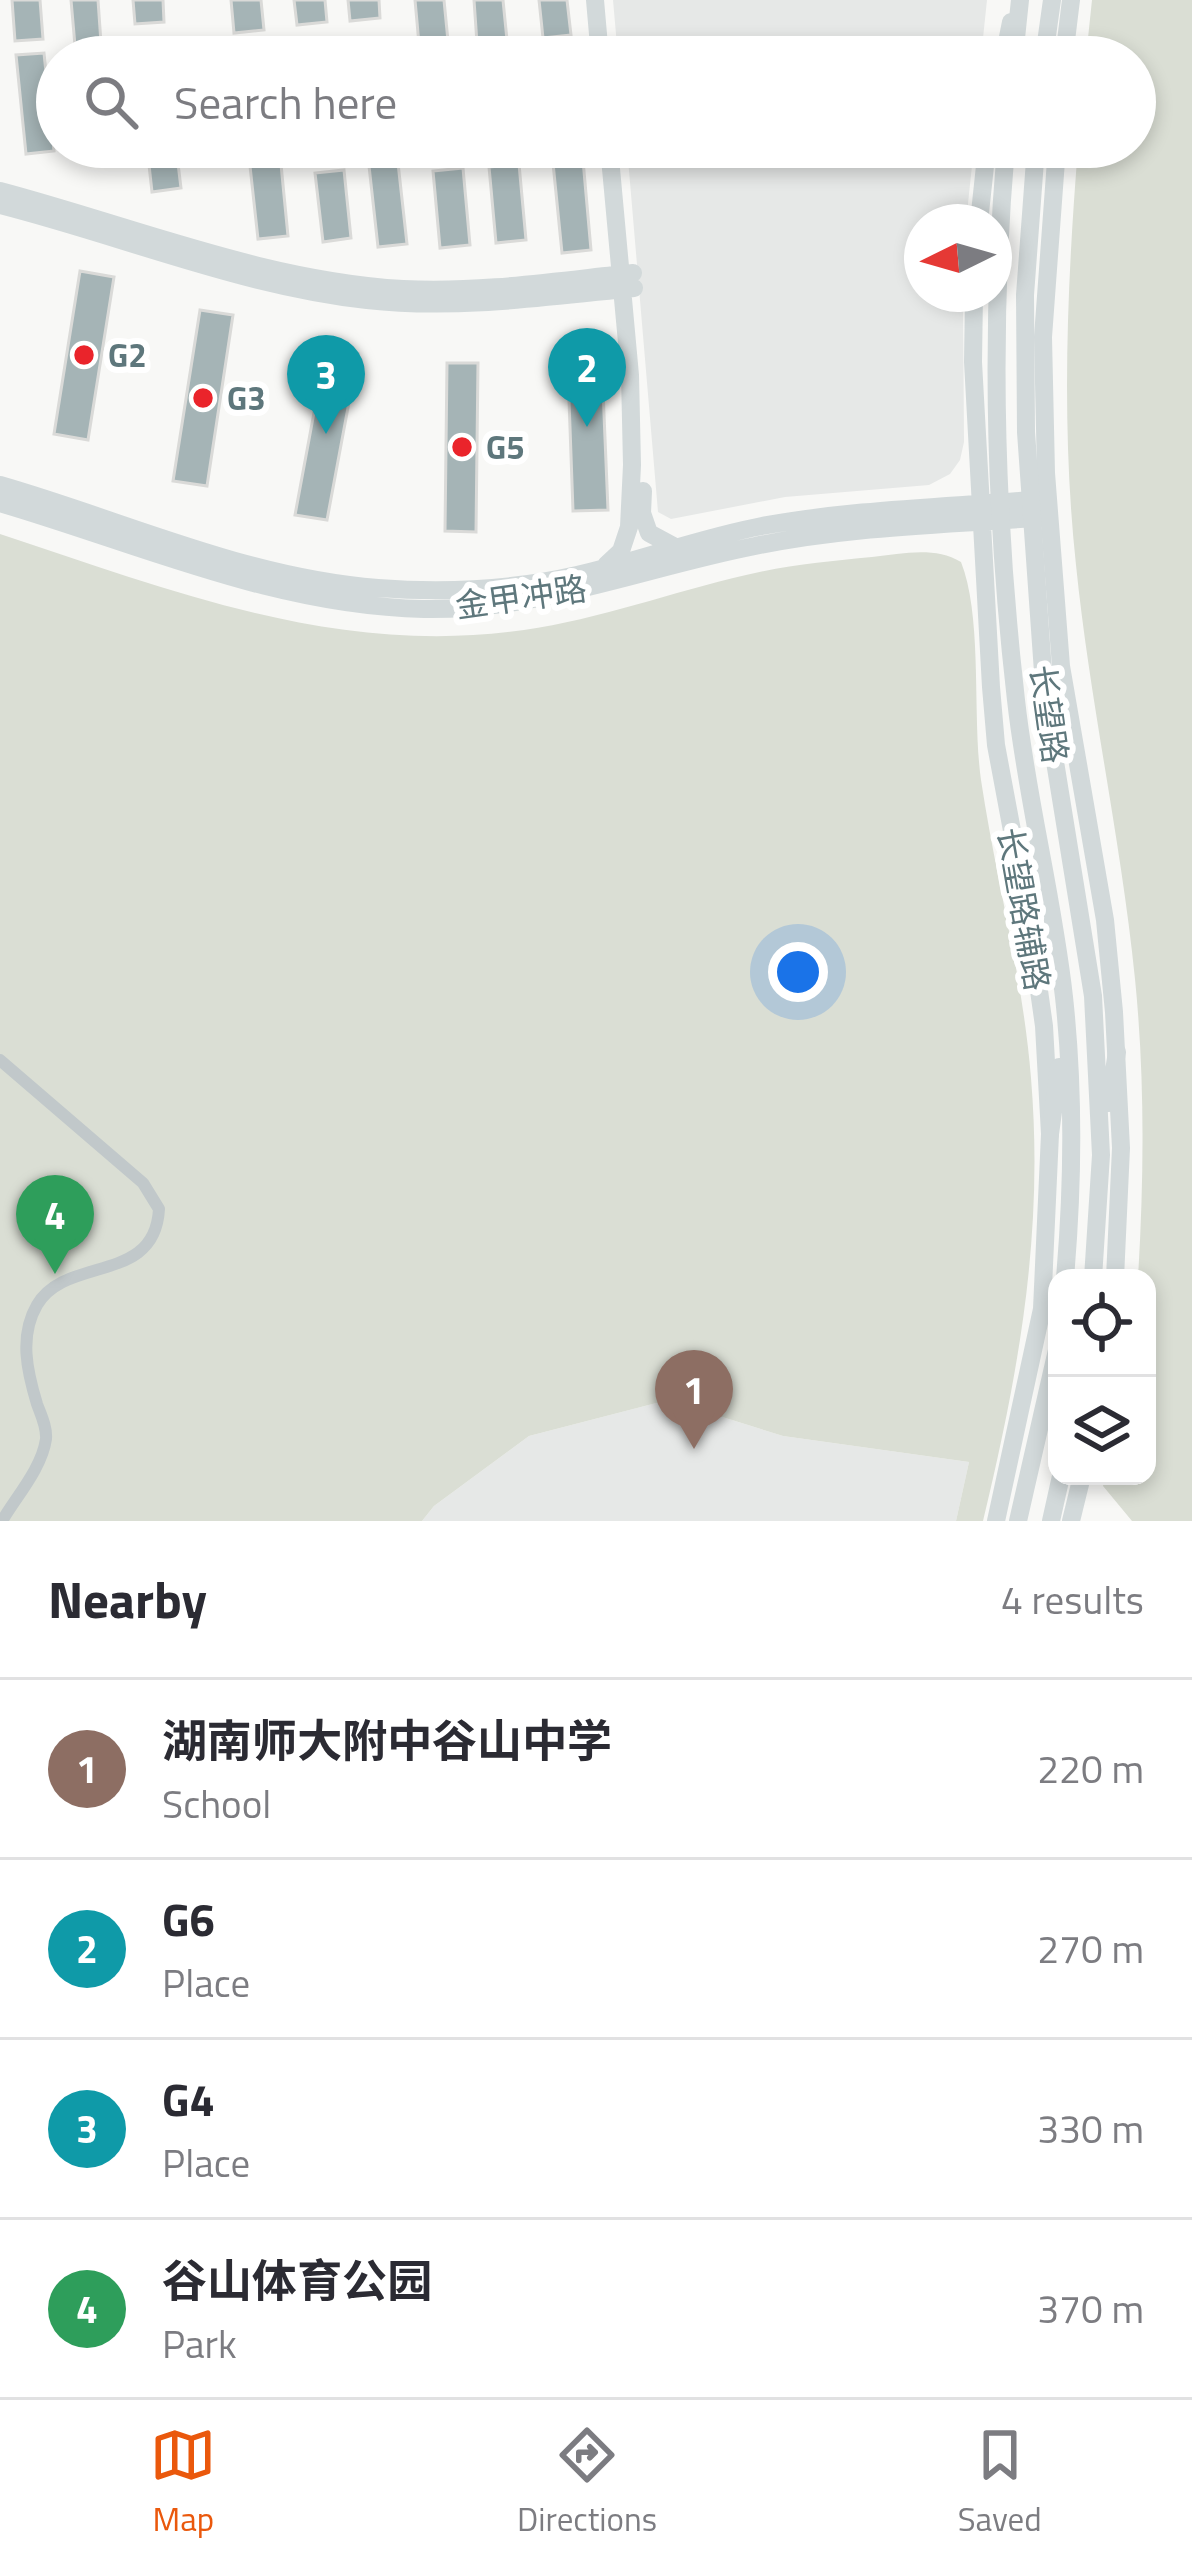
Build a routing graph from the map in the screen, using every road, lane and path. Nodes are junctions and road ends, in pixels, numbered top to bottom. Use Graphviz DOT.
graph roads {
  1 [pos="595,0"];
  2 [pos="607,0"];
  3 [pos="1018,0"];
  4 [pos="1052,0"];
  5 [pos="1071,0"];
  6 [pos="598,36"];
  7 [pos="611,36"];
  8 [pos="1009,36"];
  9 [pos="1015,36"];
  10 [pos="1047,36"];
  11 [pos="1067,36"];
  12 [pos="612,168"];
  13 [pos="622,168"];
  14 [pos="985,168"];
  15 [pos="1004,168"];
  16 [pos="1035,168"];
  17 [pos="1055,168"];
  18 [pos="0,190"];
  19 [pos="981,204"];
  20 [pos="0,205"];
  21 [pos="627,281"];
  22 [pos="974,312"];
  23 [pos="978,464"];
  24 [pos="0,485"];
  25 [pos="0,503"];
  26 [pos="1049,508"];
  27 [pos="981,513"];
  28 [pos="935,517"];
  29 [pos="674,547"];
  30 [pos="983,559"];
  31 [pos="602,569"];
  32 [pos="1066,1020"];
  33 [pos="1117,1052"];
  34 [pos="0,1060"];
  35 [pos="1050,1134"];
  36 [pos="1101,1155"];
  37 [pos="1065,1269"];
  38 [pos="1095,1269"];
  39 [pos="1115,1269"];
  40 [pos="1051,1377"];
  41 [pos="1059,1485"];
  42 [pos="1080,1485"];
  43 [pos="2,1521"];
  44 [pos="996,1521"];
  45 [pos="1018,1521"];
  46 [pos="1051,1521"];
  47 [pos="1071,1521"];
  1 -- 6 [label="street"];
  2 -- 7 [label="street"];
  3 -- 8 [label="street"];
  3 -- 9 [label="street"];
  4 -- 10 [label="street"];
  5 -- 11 [label="street"];
  12 -- 21 [label="street"];
  13 -- 21 [label="street"];
  14 -- 19 [label="street"];
  15 -- 32 [label="street, 长望路"];
  16 -- 36 [label="street, 长望路"];
  17 -- 26 [label="street"];
  18 -- 21 [label="street"];
  20 -- 21 [label="street"];
  21 -- 29 [label="street"];
  21 -- 31 [label="street"];
  22 -- 23 [label="street, 长望路辅路"];
  23 -- 27 [label="street, 长望路辅路"];
  23 -- 28 [label="street"];
  24 -- 31 [label="street, 金甲冲路"];
  25 -- 28 [label="street, 金甲冲路"];
  26 -- 27 [label="street, 金甲冲路"];
  26 -- 33 [label="street"];
  27 -- 28 [label="street, 金甲冲路"];
  27 -- 30 [label="street, 长望路辅路"];
  28 -- 29 [label="street, 金甲冲路"];
  28 -- 30 [label="street"];
  29 -- 31 [label="street, 金甲冲路"];
  30 -- 35 [label="street, 长望路辅路"];
  32 -- 35 [label="street"];
  32 -- 37 [label="street, 长望路"];
  33 -- 36 [label="street"];
  33 -- 39 [label="street"];
  34 -- 43 [label="street"];
  35 -- 44 [label="street, 长望路辅路"];
  36 -- 38 [label="street, 长望路"];
  40 -- 45 [label="street"];
  41 -- 46 [label="street"];
  42 -- 47 [label="street"];
}
